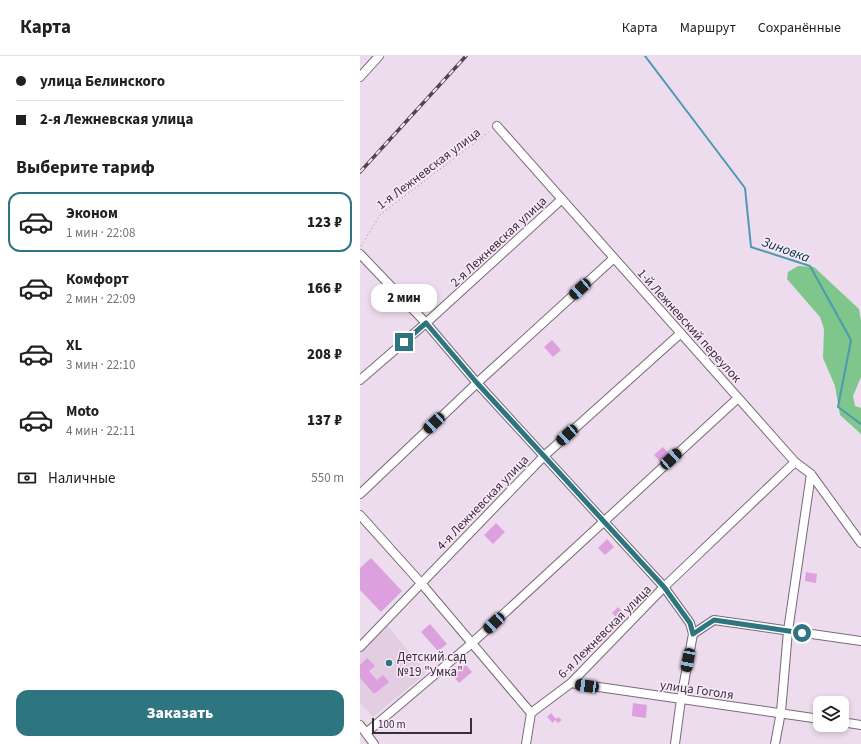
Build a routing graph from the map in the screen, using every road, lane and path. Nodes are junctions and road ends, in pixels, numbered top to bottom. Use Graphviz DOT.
graph roads {
  1 [pos="379,56"];
  2 [pos="360,77"];
  3 [pos="497,126"];
  4 [pos="562,198"];
  5 [pos="360,247"];
  6 [pos="360,254"];
  7 [pos="614,258"];
  8 [pos="426,323"];
  9 [pos="681,333"];
  10 [pos="360,380"];
  11 [pos="477,383"];
  12 [pos="738,398"];
  13 [pos="544,456"];
  14 [pos="795,462"];
  15 [pos="811,474"];
  16 [pos="360,494"];
  17 [pos="360,514"];
  18 [pos="604,521"];
  19 [pos="861,543"];
  20 [pos="421,583"];
  21 [pos="664,587"];
  22 [pos="788,631"];
  23 [pos="693,634"];
  24 [pos="861,641"];
  25 [pos="472,643"];
  26 [pos="360,647"];
  27 [pos="571,683"];
  28 [pos="681,699"];
  29 [pos="781,712"];
  30 [pos="531,713"];
  31 [pos="813,718"];
  32 [pos="849,723"];
  33 [pos="360,725"];
  34 [pos="861,725"];
  35 [pos="366,733"];
  36 [pos="374,744"];
  37 [pos="526,744"];
  38 [pos="675,744"];
  39 [pos="775,744"];
  1 -- 2 [label="street"];
  3 -- 4 [label="street, 1-й Лежневский переулок"];
  3 -- 5 [label="path, 1-я Лежневская улица"];
  4 -- 7 [label="street, 1-й Лежневский переулок"];
  4 -- 8 [label="street, 2-я Лежневская улица"];
  6 -- 8 [label="street"];
  7 -- 9 [label="street, 1-й Лежневский переулок"];
  7 -- 11 [label="street"];
  8 -- 10 [label="street, 2-я Лежневская улица"];
  8 -- 11 [label="street"];
  9 -- 12 [label="street, 1-й Лежневский переулок"];
  9 -- 13 [label="street, 4-я Лежневская улица"];
  11 -- 13 [label="street"];
  11 -- 16 [label="street"];
  12 -- 14 [label="street, 1-й Лежневский переулок"];
  12 -- 18 [label="street"];
  13 -- 18 [label="street"];
  13 -- 20 [label="street, 4-я Лежневская улица"];
  14 -- 15 [label="street, 1-й Лежневский переулок"];
  14 -- 21 [label="street, 6-я Лежневская улица"];
  15 -- 19 [label="street, 1-й Лежневский переулок"];
  15 -- 22 [label="street"];
  17 -- 20 [label="street"];
  18 -- 21 [label="street"];
  18 -- 25 [label="street"];
  20 -- 25 [label="street"];
  20 -- 26 [label="street, 4-я Лежневская улица"];
  21 -- 23 [label="street"];
  21 -- 27 [label="street, 6-я Лежневская улица"];
  22 -- 23 [label="street"];
  22 -- 24 [label="street"];
  22 -- 29 [label="street"];
  23 -- 28 [label="street"];
  25 -- 30 [label="street"];
  25 -- 35 [label="street"];
  27 -- 28 [label="street, улица Гоголя"];
  27 -- 30 [label="street, 6-я Лежневская улица"];
  28 -- 29 [label="street, улица Гоголя"];
  28 -- 38 [label="street"];
  29 -- 31 [label="street, улица Гоголя"];
  29 -- 39 [label="street"];
  30 -- 37 [label="street"];
  32 -- 34 [label="street"];
  33 -- 35 [label="street"];
  35 -- 36 [label="street"];
}
